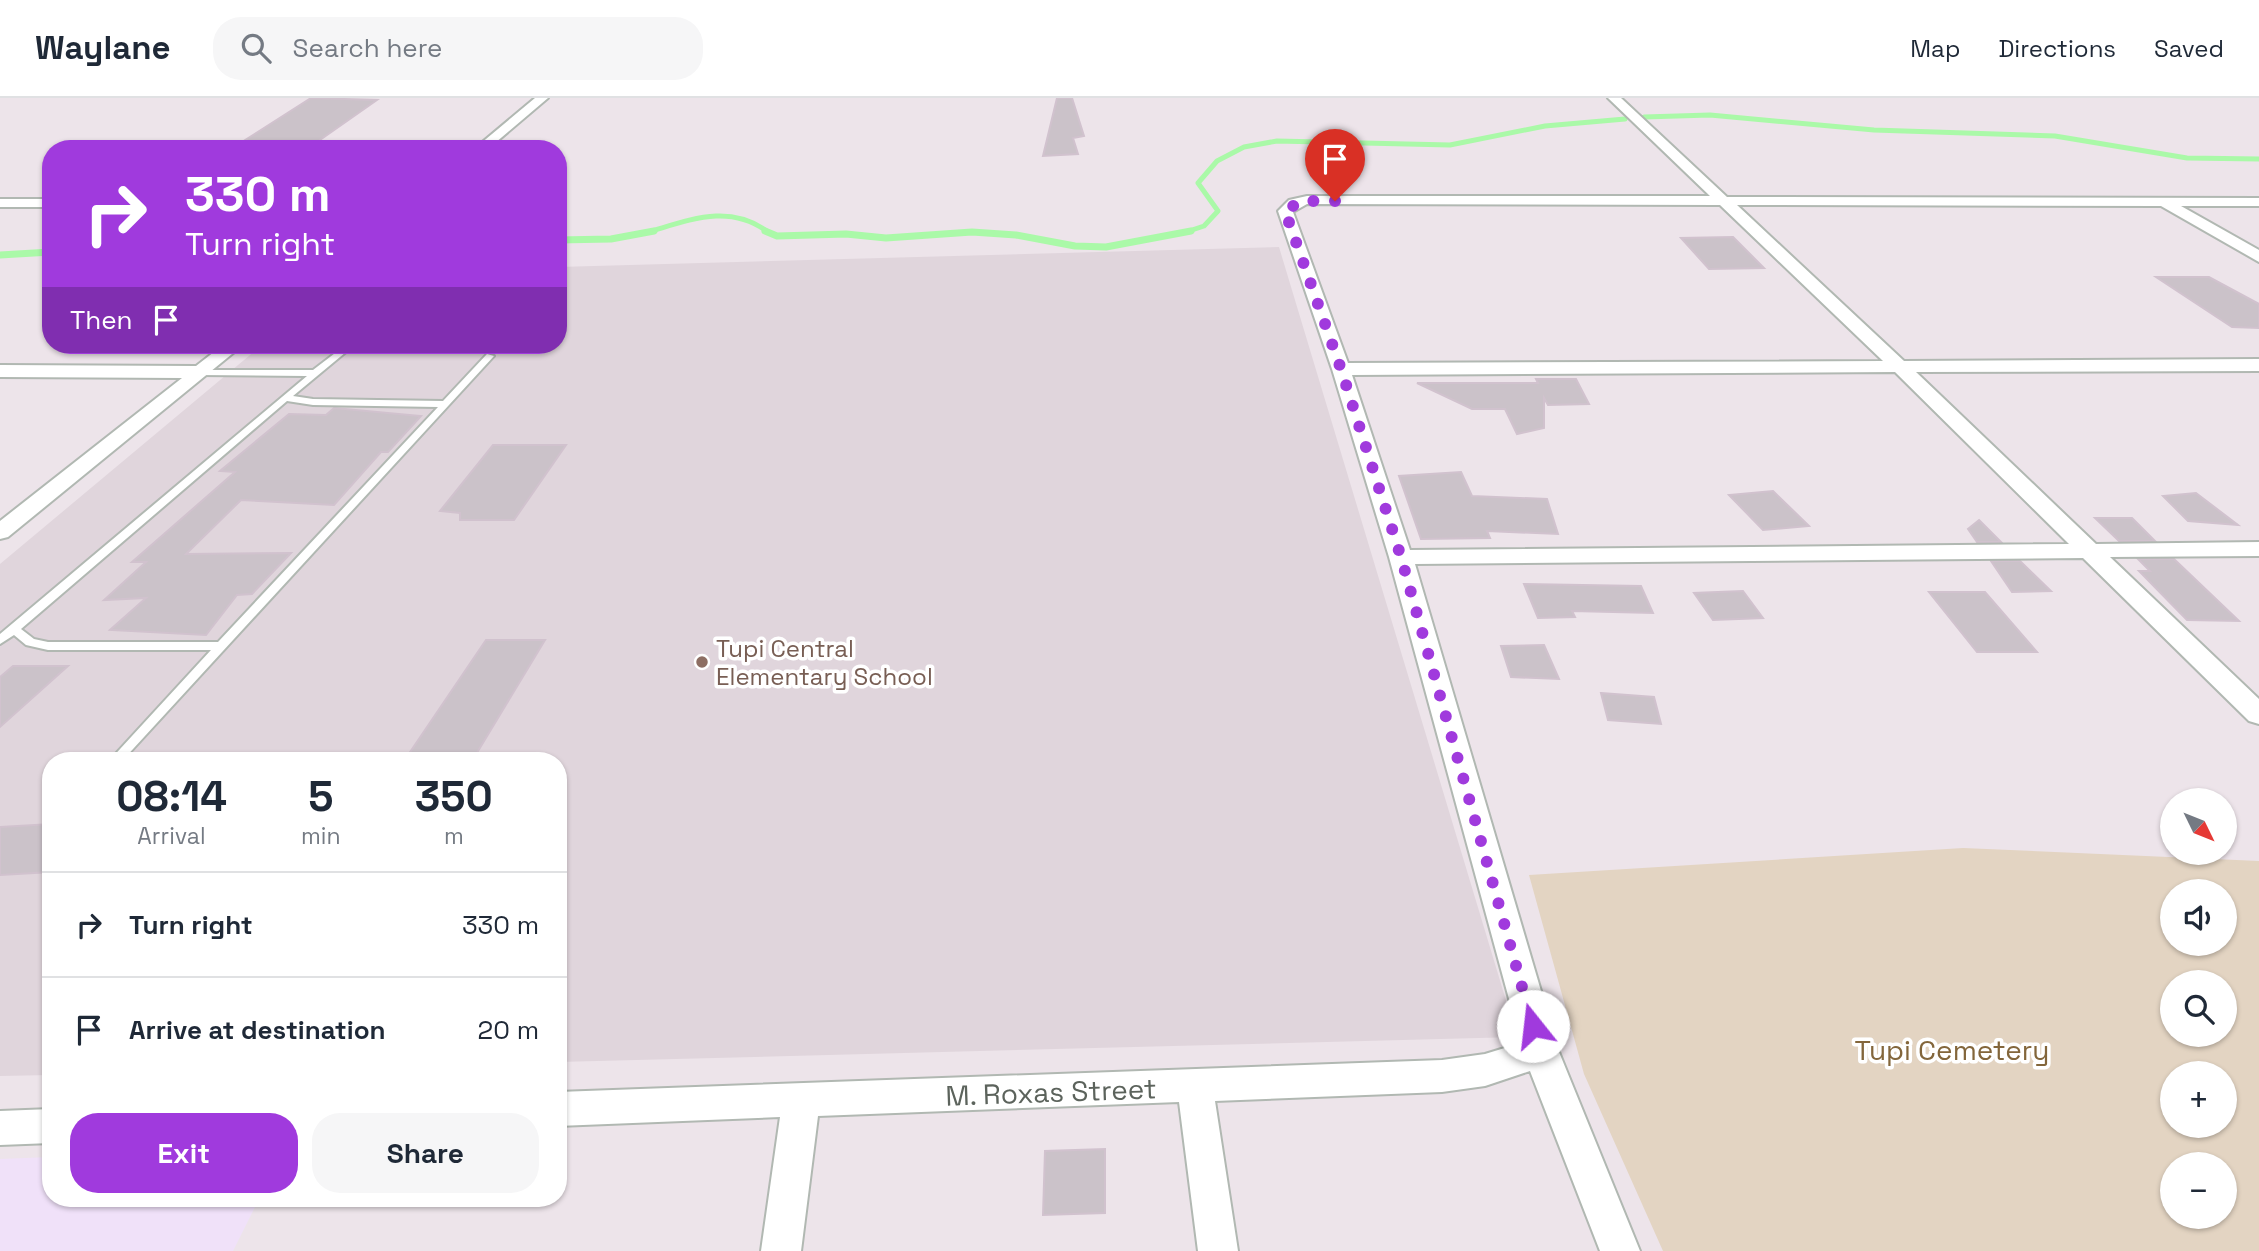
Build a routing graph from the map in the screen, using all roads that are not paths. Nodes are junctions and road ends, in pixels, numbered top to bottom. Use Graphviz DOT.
graph roads {
  1 [pos="542,98"];
  2 [pos="1614,98"];
  3 [pos="491,140"];
  4 [pos="1725,202"];
  5 [pos="2259,202"];
  6 [pos="42,203"];
  7 [pos="2164,203"];
  8 [pos="3,205"];
  9 [pos="2259,257"];
  10 [pos="222,354"];
  11 [pos="338,354"];
  12 [pos="491,356"];
  13 [pos="2259,365"];
  14 [pos="1899,366"];
  15 [pos="1341,369"];
  16 [pos="0,372"];
  17 [pos="199,372"];
  18 [pos="315,373"];
  19 [pos="285,398"];
  20 [pos="446,404"];
  21 [pos="0,532"];
  22 [pos="2259,548"];
  23 [pos="2087,549"];
  24 [pos="1401,557"];
  25 [pos="13,629"];
  26 [pos="0,640"];
  27 [pos="219,646"];
  28 [pos="2259,715"];
  29 [pos="123,752"];
  30 [pos="1541,1052"];
  31 [pos="1195,1087"];
  32 [pos="801,1101"];
  33 [pos="567,1109"];
  34 [pos="42,1126"];
  35 [pos="0,1128"];
  36 [pos="781,1251"];
  37 [pos="1218,1251"];
  38 [pos="1620,1251"];
  1 -- 3 [label="street"];
  2 -- 4 [label="street"];
  4 -- 7 [label="street"];
  4 -- 14 [label="street"];
  4 -- 15 [label="street"];
  5 -- 7 [label="street"];
  6 -- 8 [label="street"];
  7 -- 9 [label="street"];
  10 -- 17 [label="street"];
  11 -- 18 [label="lane"];
  12 -- 20 [label="lane"];
  13 -- 14 [label="street"];
  14 -- 15 [label="street"];
  14 -- 23 [label="street"];
  15 -- 24 [label="street"];
  16 -- 17 [label="street"];
  17 -- 18 [label="lane"];
  17 -- 21 [label="street"];
  18 -- 19 [label="lane"];
  19 -- 20 [label="lane"];
  19 -- 25 [label="lane"];
  20 -- 27 [label="lane"];
  22 -- 23 [label="street"];
  23 -- 24 [label="street"];
  23 -- 28 [label="street"];
  24 -- 30 [label="street"];
  25 -- 26 [label="lane"];
  25 -- 27 [label="lane"];
  27 -- 29 [label="lane"];
  30 -- 31 [label="street, M. Roxas Street"];
  30 -- 38 [label="street"];
  31 -- 32 [label="street, M. Roxas Street"];
  31 -- 37 [label="street"];
  32 -- 33 [label="street, M. Roxas Street"];
  32 -- 36 [label="street"];
  34 -- 35 [label="street"];
}
